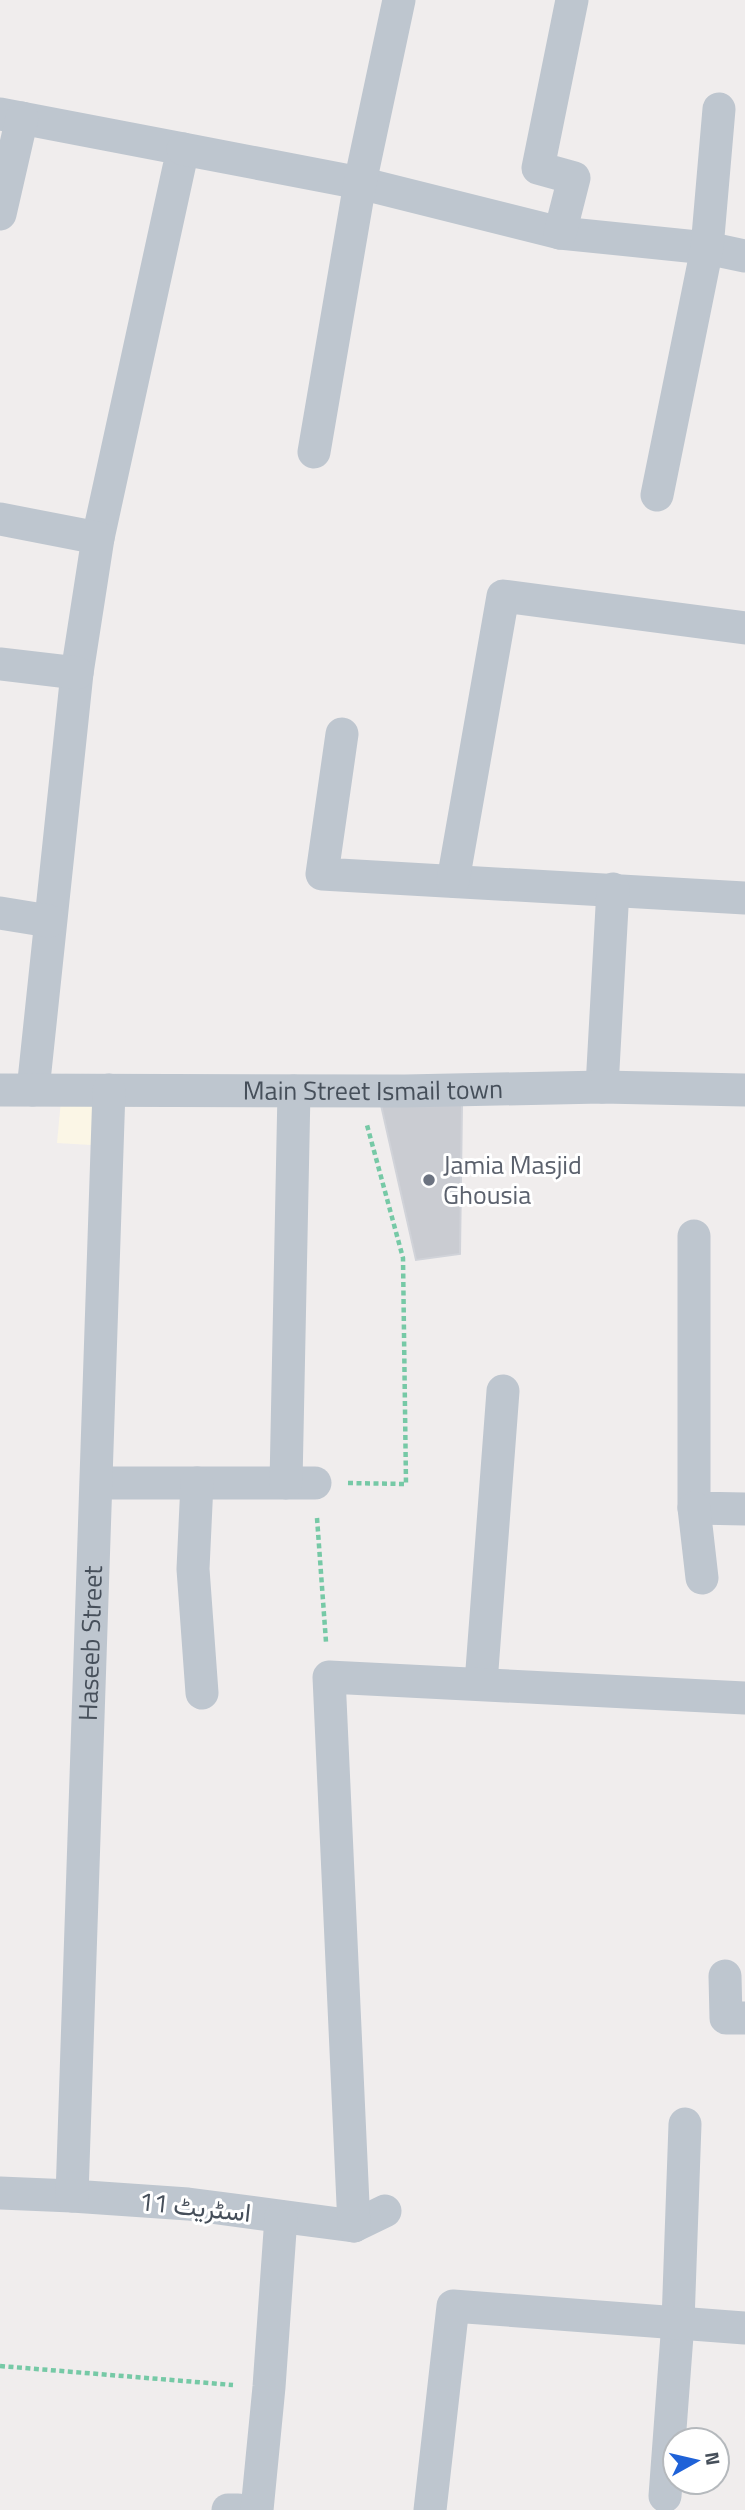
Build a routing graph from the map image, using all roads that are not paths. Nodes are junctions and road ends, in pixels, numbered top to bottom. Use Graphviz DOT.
graph roads {
  1 [pos="399,0"];
  2 [pos="572,0"];
  3 [pos="719,109"];
  4 [pos="11,116"];
  5 [pos="183,149"];
  6 [pos="360,183"];
  7 [pos="0,214"];
  8 [pos="560,233"];
  9 [pos="706,248"];
  10 [pos="745,256"];
  11 [pos="314,452"];
  12 [pos="657,495"];
  13 [pos="0,519"];
  14 [pos="98,538"];
  15 [pos="745,628"];
  16 [pos="0,664"];
  17 [pos="77,673"];
  18 [pos="342,734"];
  19 [pos="453,881"];
  20 [pos="613,890"];
  21 [pos="745,898"];
  22 [pos="0,913"];
  23 [pos="49,921"];
  24 [pos="602,1087"];
  25 [pos="0,1090"];
  26 [pos="33,1090"];
  27 [pos="109,1090"];
  28 [pos="745,1090"];
  29 [pos="293,1091"];
  30 [pos="694,1236"];
  31 [pos="503,1391"];
  32 [pos="97,1483"];
  33 [pos="197,1483"];
  34 [pos="694,1508"];
  35 [pos="745,1509"];
  36 [pos="702,1578"];
  37 [pos="481,1683"];
  38 [pos="202,1693"];
  39 [pos="745,1698"];
  40 [pos="726,1976"];
  41 [pos="745,2018"];
  42 [pos="685,2124"];
  43 [pos="0,2193"];
  44 [pos="72,2196"];
  45 [pos="385,2211"];
  46 [pos="281,2217"];
  47 [pos="354,2226"];
  48 [pos="678,2322"];
  49 [pos="745,2328"];
  50 [pos="670,2426"];
  51 [pos="228,2510"];
  52 [pos="237,2510"];
  53 [pos="257,2510"];
  54 [pos="430,2510"];
  1 -- 6 [label="street"];
  2 -- 8 [label="street"];
  3 -- 9 [label="street"];
  4 -- 5 [label="street"];
  4 -- 7 [label="street"];
  5 -- 6 [label="street"];
  5 -- 14 [label="street"];
  6 -- 8 [label="street"];
  6 -- 11 [label="street"];
  8 -- 9 [label="street"];
  9 -- 10 [label="street"];
  9 -- 12 [label="street"];
  13 -- 14 [label="street"];
  14 -- 17 [label="street"];
  15 -- 19 [label="street"];
  16 -- 17 [label="street"];
  17 -- 23 [label="street"];
  18 -- 19 [label="street"];
  19 -- 20 [label="street"];
  20 -- 21 [label="street"];
  20 -- 24 [label="street"];
  22 -- 23 [label="street"];
  23 -- 26 [label="street"];
  24 -- 28 [label="street, Main Street Ismail town"];
  24 -- 29 [label="street, Main Street Ismail town"];
  25 -- 26 [label="street, Main Street Ismail town"];
  26 -- 27 [label="street, Main Street Ismail town"];
  27 -- 29 [label="street, Main Street Ismail town"];
  27 -- 32 [label="street, Haseeb Street"];
  29 -- 33 [label="street"];
  30 -- 34 [label="street"];
  31 -- 37 [label="street"];
  32 -- 33 [label="street"];
  32 -- 44 [label="street, Haseeb Street"];
  33 -- 38 [label="street"];
  34 -- 35 [label="street"];
  34 -- 36 [label="street"];
  37 -- 39 [label="street"];
  37 -- 47 [label="street"];
  40 -- 41 [label="street"];
  42 -- 48 [label="street"];
  43 -- 44 [label="street, اسٹریٹ 11"];
  44 -- 46 [label="street, اسٹریٹ 11"];
  45 -- 47 [label="street"];
  46 -- 47 [label="street, اسٹریٹ 11"];
  46 -- 53 [label="street"];
  48 -- 49 [label="street"];
  48 -- 50 [label="street"];
  48 -- 54 [label="street"];
  51 -- 52 [label="street"];
}
